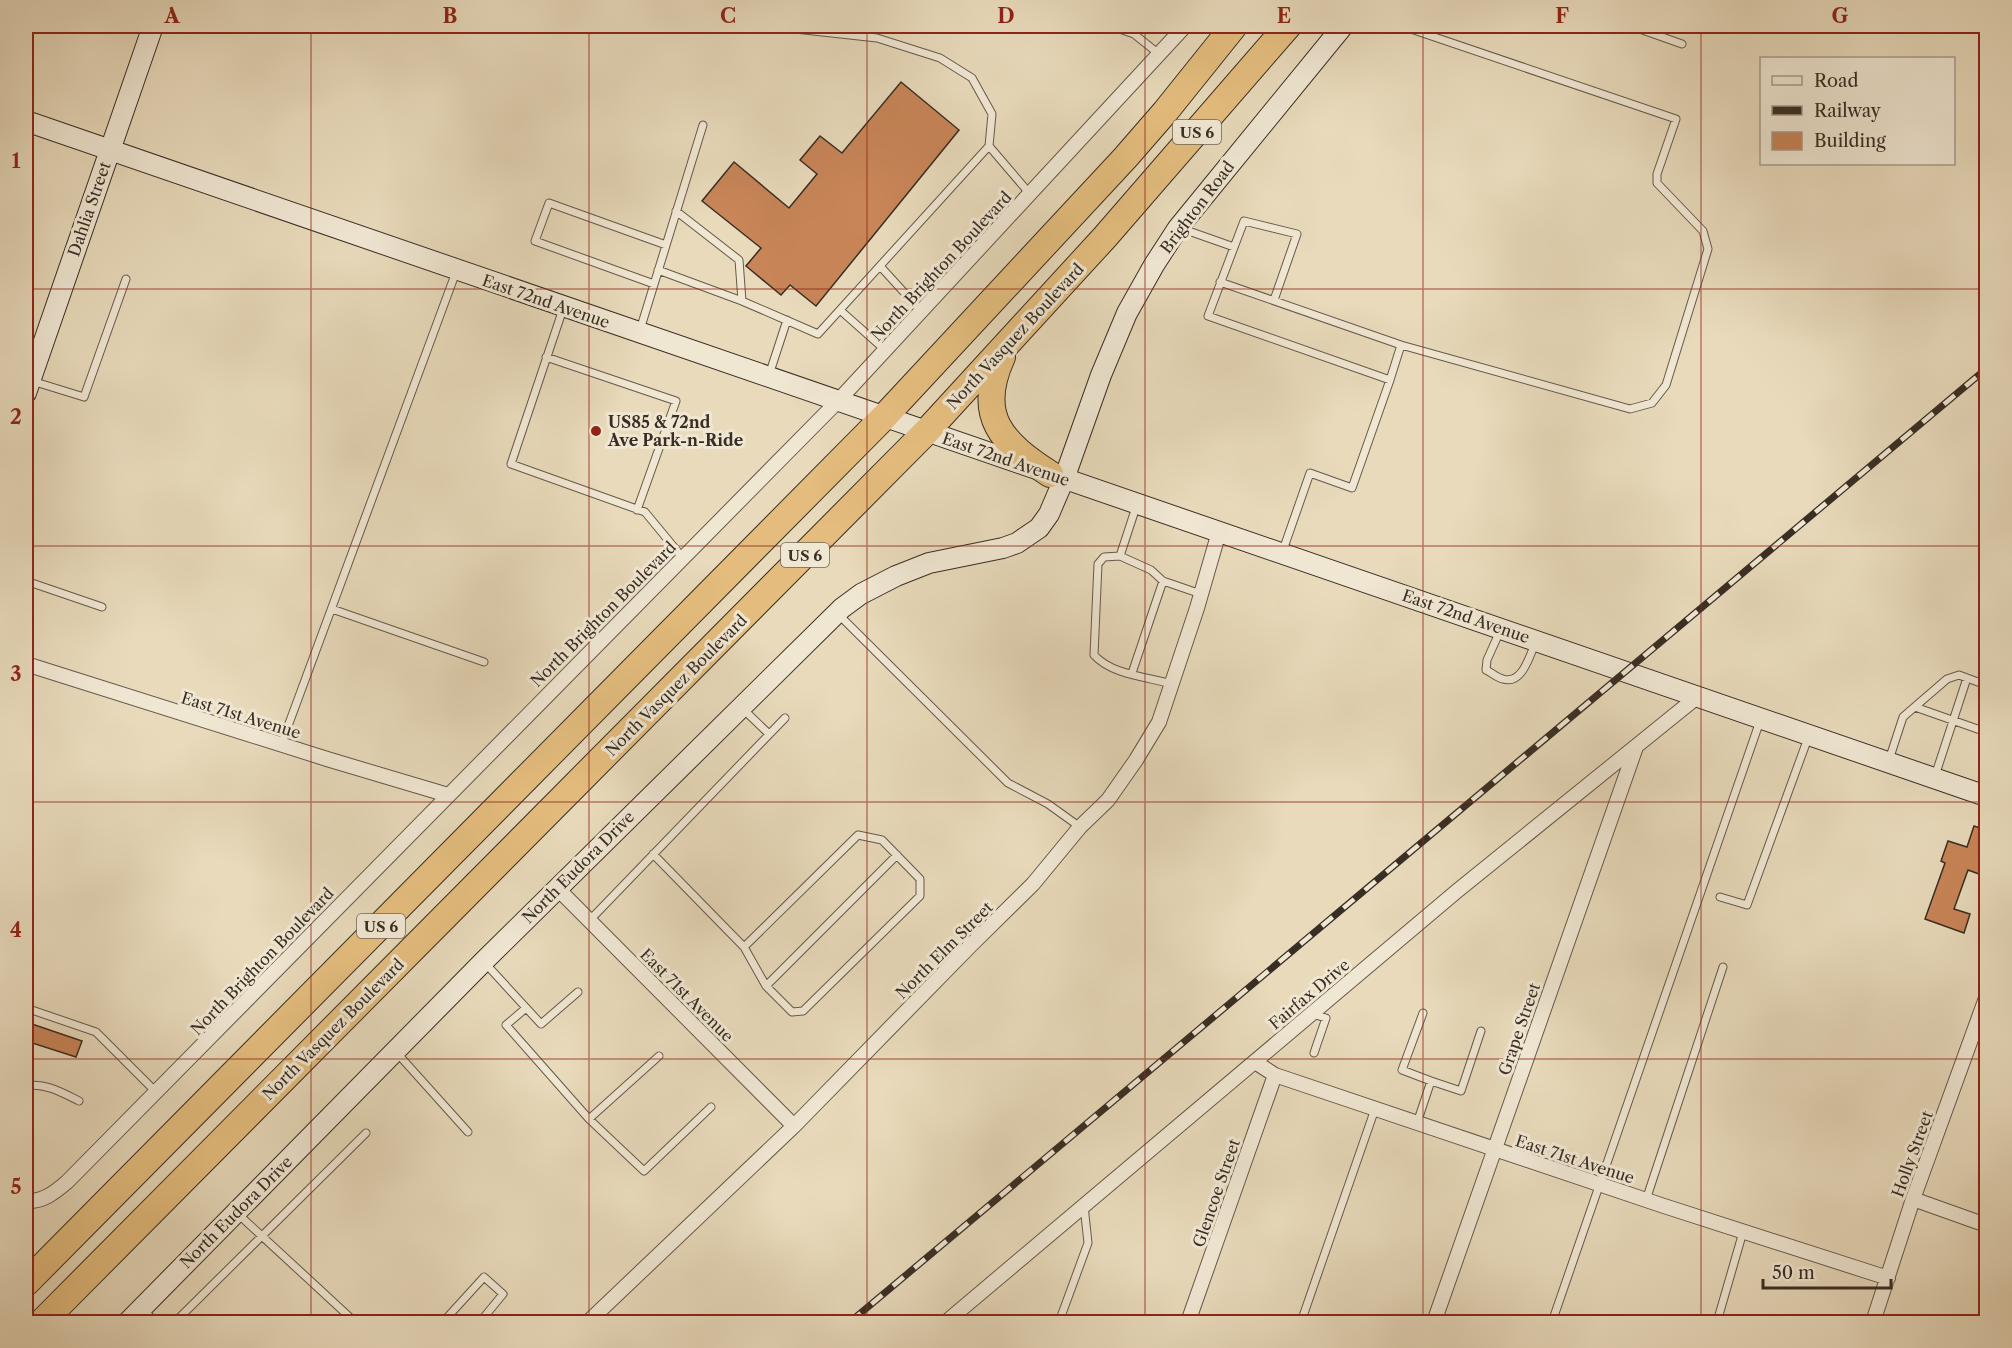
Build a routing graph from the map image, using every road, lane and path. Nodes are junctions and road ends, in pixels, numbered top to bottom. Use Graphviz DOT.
graph roads {
  1 [pos="153,26"];
  2 [pos="768,26"];
  3 [pos="1111,26"];
  4 [pos="1185,26"];
  5 [pos="1234,26"];
  6 [pos="1288,26"];
  7 [pos="1343,26"];
  8 [pos="1402,26"];
  9 [pos="1633,26"];
  10 [pos="1682,44"];
  11 [pos="1159,54"];
  12 [pos="26,121"];
  13 [pos="703,125"];
  14 [pos="989,146"];
  15 [pos="110,150"];
  16 [pos="1030,194"];
  17 [pos="676,211"];
  18 [pos="1178,228"];
  19 [pos="666,245"];
  20 [pos="1234,247"];
  21 [pos="880,266"];
  22 [pos="457,270"];
  23 [pos="658,270"];
  24 [pos="126,279"];
  25 [pos="1220,282"];
  26 [pos="654,284"];
  27 [pos="1274,300"];
  28 [pos="742,301"];
  29 [pos="564,307"];
  30 [pos="840,310"];
  31 [pos="921,310"];
  32 [pos="787,320"];
  33 [pos="639,332"];
  34 [pos="1008,345"];
  35 [pos="1401,345"];
  36 [pos="885,350"];
  37 [pos="546,357"];
  38 [pos="769,377"];
  39 [pos="1390,380"];
  40 [pos="28,387"];
  41 [pos="837,401"];
  42 [pos="884,417"];
  43 [pos="927,431"];
  44 [pos="1057,476"];
  45 [pos="1137,504"];
  46 [pos="637,510"];
  47 [pos="1219,532"];
  48 [pos="1282,554"];
  49 [pos="1120,556"];
  50 [pos="683,558"];
  51 [pos="26,581"];
  52 [pos="1163,581"];
  53 [pos="1201,594"];
  54 [pos="102,607"];
  55 [pos="332,609"];
  56 [pos="837,613"];
  57 [pos="1502,629"];
  58 [pos="1537,641"];
  59 [pos="484,662"];
  60 [pos="26,664"];
  61 [pos="1132,673"];
  62 [pos="1967,678"];
  63 [pos="1173,684"];
  64 [pos="1986,685"];
  65 [pos="1697,697"];
  66 [pos="741,707"];
  67 [pos="1915,707"];
  68 [pos="784,718"];
  69 [pos="1761,719"];
  70 [pos="1953,720"];
  71 [pos="1986,732"];
  72 [pos="769,734"];
  73 [pos="1809,735"];
  74 [pos="281,745"];
  75 [pos="1636,746"];
  76 [pos="1888,762"];
  77 [pos="1934,778"];
  78 [pos="448,795"];
  79 [pos="1986,796"];
  80 [pos="1080,827"];
  81 [pos="653,854"];
  82 [pos="897,855"];
  83 [pos="557,888"];
  84 [pos="1720,897"];
  85 [pos="589,921"];
  86 [pos="744,947"];
  87 [pos="484,961"];
  88 [pos="1723,967"];
  89 [pos="766,986"];
  90 [pos="578,992"];
  91 [pos="1986,998"];
  92 [pos="26,1008"];
  93 [pos="526,1008"];
  94 [pos="1424,1013"];
  95 [pos="1312,1014"];
  96 [pos="1481,1032"];
  97 [pos="395,1051"];
  98 [pos="1314,1053"];
  99 [pos="659,1056"];
  100 [pos="1254,1062"];
  101 [pos="1275,1075"];
  102 [pos="1431,1081"];
  103 [pos="26,1086"];
  104 [pos="156,1092"];
  105 [pos="79,1101"];
  106 [pos="711,1107"];
  107 [pos="1375,1109"];
  108 [pos="589,1119"];
  109 [pos="1418,1123"];
  110 [pos="794,1126"];
  111 [pos="468,1132"];
  112 [pos="366,1133"];
  113 [pos="1495,1149"];
  114 [pos="1600,1185"];
  115 [pos="1913,1199"];
  116 [pos="1646,1200"];
  117 [pos="26,1201"];
  118 [pos="1084,1206"];
  119 [pos="237,1212"];
  120 [pos="1986,1225"];
  121 [pos="1743,1232"];
  122 [pos="262,1236"];
  123 [pos="1888,1278"];
  124 [pos="26,1283"];
  125 [pos="141,1308"];
  126 [pos="42,1323"];
  127 [pos="128,1323"];
  128 [pos="156,1323"];
  129 [pos="175,1323"];
  130 [pos="355,1323"];
  131 [pos="443,1323"];
  132 [pos="480,1323"];
  133 [pos="588,1323"];
  134 [pos="946,1323"];
  135 [pos="1059,1323"];
  136 [pos="1188,1323"];
  137 [pos="1301,1323"];
  138 [pos="1434,1323"];
  139 [pos="1552,1323"];
  140 [pos="1717,1323"];
  141 [pos="1873,1323"];
  1 -- 15 [label="street, Dahlia Street"];
  2 -- 14 [label="lane"];
  3 -- 11 [label="lane"];
  4 -- 11 [label="street, North Brighton Boulevard"];
  5 -- 42 [label="highway, US 6"];
  6 -- 34 [label="highway, North Vasquez Boulevard / US 6"];
  7 -- 18 [label="street, Brighton Road"];
  8 -- 35 [label="lane"];
  9 -- 10 [label="lane"];
  11 -- 16 [label="street, North Brighton Boulevard"];
  12 -- 15 [label="street, East 72nd Avenue"];
  13 -- 17 [label="lane"];
  14 -- 16 [label="lane"];
  14 -- 21 [label="lane"];
  15 -- 22 [label="street, East 72nd Avenue"];
  15 -- 40 [label="street, Dahlia Street"];
  16 -- 31 [label="street, North Brighton Boulevard"];
  17 -- 19 [label="lane"];
  17 -- 28 [label="lane"];
  18 -- 20 [label="lane"];
  18 -- 44 [label="street, Brighton Road"];
  19 -- 23 [label="lane"];
  19 -- 26 [label="lane"];
  20 -- 25 [label="lane"];
  20 -- 27 [label="lane"];
  21 -- 30 [label="lane"];
  21 -- 31 [label="lane"];
  22 -- 29 [label="street, East 72nd Avenue"];
  22 -- 55 [label="lane"];
  23 -- 26 [label="lane"];
  23 -- 28 [label="lane"];
  24 -- 40 [label="lane"];
  25 -- 27 [label="lane"];
  25 -- 39 [label="lane"];
  26 -- 33 [label="lane"];
  27 -- 35 [label="lane"];
  28 -- 32 [label="lane"];
  29 -- 33 [label="street, East 72nd Avenue"];
  29 -- 37 [label="lane"];
  30 -- 32 [label="lane"];
  30 -- 36 [label="lane"];
  31 -- 36 [label="street, North Brighton Boulevard"];
  32 -- 38 [label="lane"];
  33 -- 38 [label="street, East 72nd Avenue"];
  34 -- 43 [label="highway, North Vasquez Boulevard / US 6"];
  34 -- 44 [label="highway"];
  35 -- 39 [label="lane"];
  36 -- 41 [label="street, North Brighton Boulevard"];
  37 -- 46 [label="lane"];
  37 -- 46 [label="lane"];
  38 -- 41 [label="street, East 72nd Avenue"];
  39 -- 48 [label="lane"];
  41 -- 42 [label="street, East 72nd Avenue"];
  41 -- 50 [label="street, North Brighton Boulevard"];
  42 -- 43 [label="street, East 72nd Avenue"];
  42 -- 124 [label="highway, US 6"];
  43 -- 44 [label="street, East 72nd Avenue"];
  43 -- 126 [label="highway, North Vasquez Boulevard / US 6"];
  44 -- 45 [label="street, East 72nd Avenue"];
  44 -- 56 [label="street, North Eudora Drive"];
  45 -- 47 [label="street, East 72nd Avenue"];
  45 -- 49 [label="lane"];
  46 -- 50 [label="lane"];
  47 -- 48 [label="street, East 72nd Avenue"];
  47 -- 53 [label="street, North Elm Street"];
  48 -- 57 [label="street, East 72nd Avenue"];
  49 -- 52 [label="lane"];
  49 -- 61 [label="lane"];
  50 -- 78 [label="street, North Brighton Boulevard"];
  51 -- 54 [label="lane"];
  52 -- 53 [label="lane"];
  52 -- 61 [label="lane"];
  53 -- 63 [label="street, North Elm Street"];
  55 -- 59 [label="lane"];
  55 -- 74 [label="lane"];
  56 -- 66 [label="street, North Eudora Drive"];
  56 -- 80 [label="lane"];
  57 -- 58 [label="street, East 72nd Avenue"];
  57 -- 58 [label="lane"];
  58 -- 65 [label="street, East 72nd Avenue"];
  60 -- 74 [label="street, East 71st Avenue"];
  61 -- 63 [label="lane"];
  62 -- 64 [label="lane"];
  62 -- 67 [label="lane"];
  62 -- 70 [label="lane"];
  63 -- 80 [label="street, North Elm Street"];
  65 -- 69 [label="street, East 72nd Avenue"];
  65 -- 75 [label="street, Fairfax Drive"];
  66 -- 72 [label="lane"];
  66 -- 83 [label="street, North Eudora Drive"];
  67 -- 70 [label="lane"];
  67 -- 76 [label="lane"];
  68 -- 72 [label="lane"];
  69 -- 73 [label="street, East 72nd Avenue"];
  69 -- 114 [label="lane"];
  70 -- 71 [label="lane"];
  70 -- 77 [label="lane"];
  72 -- 81 [label="lane"];
  73 -- 76 [label="street, East 72nd Avenue"];
  73 -- 84 [label="lane"];
  74 -- 78 [label="street, East 71st Avenue"];
  75 -- 95 [label="street, Fairfax Drive"];
  75 -- 113 [label="street, Grape Street"];
  76 -- 77 [label="street, East 72nd Avenue"];
  77 -- 79 [label="street, East 72nd Avenue"];
  78 -- 104 [label="street, North Brighton Boulevard"];
  80 -- 110 [label="street, North Elm Street"];
  81 -- 85 [label="lane"];
  81 -- 86 [label="lane"];
  82 -- 86 [label="lane"];
  82 -- 89 [label="lane"];
  82 -- 89 [label="lane"];
  83 -- 85 [label="street, East 71st Avenue"];
  83 -- 87 [label="street, North Eudora Drive"];
  85 -- 110 [label="street, East 71st Avenue"];
  86 -- 89 [label="lane"];
  87 -- 93 [label="lane"];
  87 -- 97 [label="street, North Eudora Drive"];
  88 -- 116 [label="lane"];
  90 -- 93 [label="lane"];
  91 -- 115 [label="street, Holly Street"];
  92 -- 104 [label="lane"];
  93 -- 108 [label="lane"];
  94 -- 102 [label="lane"];
  95 -- 98 [label="lane"];
  95 -- 100 [label="street, Fairfax Drive"];
  96 -- 102 [label="lane"];
  97 -- 111 [label="lane"];
  97 -- 119 [label="street, North Eudora Drive"];
  99 -- 108 [label="lane"];
  100 -- 101 [label="street, East 71st Avenue"];
  100 -- 118 [label="street, Fairfax Drive"];
  101 -- 107 [label="street, East 71st Avenue"];
  101 -- 136 [label="street, Glencoe Street"];
  102 -- 109 [label="lane"];
  103 -- 105 [label="lane"];
  104 -- 117 [label="street, North Brighton Boulevard"];
  106 -- 108 [label="lane"];
  107 -- 109 [label="street, East 71st Avenue"];
  107 -- 137 [label="lane"];
  109 -- 113 [label="street, East 71st Avenue"];
  110 -- 133 [label="street, North Elm Street"];
  112 -- 122 [label="lane"];
  113 -- 114 [label="street, East 71st Avenue"];
  113 -- 138 [label="street, Grape Street"];
  114 -- 116 [label="street, East 71st Avenue"];
  114 -- 139 [label="lane"];
  115 -- 120 [label="street"];
  115 -- 123 [label="street, Holly Street"];
  116 -- 121 [label="street, East 71st Avenue"];
  118 -- 134 [label="street, Fairfax Drive"];
  118 -- 135 [label="lane"];
  119 -- 122 [label="lane"];
  119 -- 125 [label="street, North Eudora Drive"];
  121 -- 123 [label="street, East 71st Avenue"];
  121 -- 140 [label="lane"];
  122 -- 129 [label="lane"];
  122 -- 130 [label="lane"];
  123 -- 141 [label="street, Holly Street"];
  125 -- 127 [label="street, North Eudora Drive"];
  125 -- 128 [label="lane"];
  131 -- 132 [label="lane"];
}
